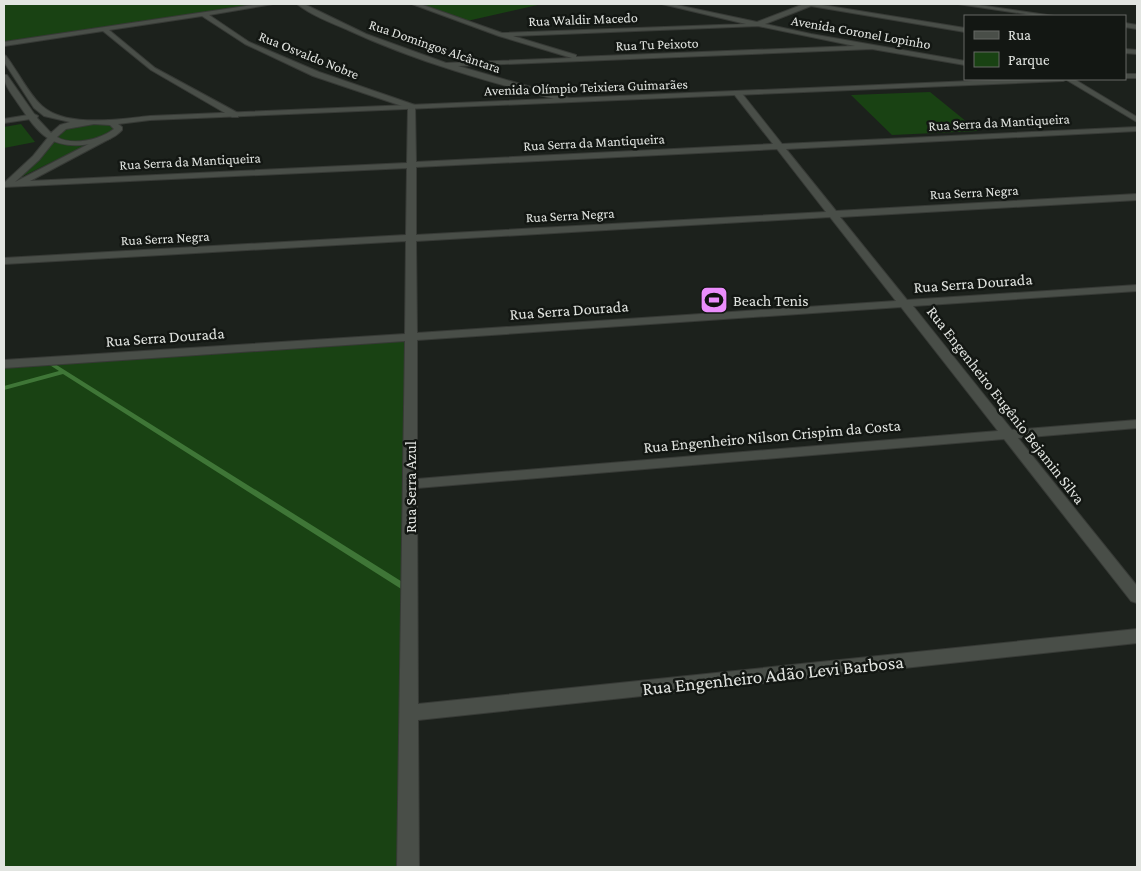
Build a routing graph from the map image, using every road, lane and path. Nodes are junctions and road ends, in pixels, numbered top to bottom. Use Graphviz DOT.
graph roads {
  1 [pos="270,4"];
  2 [pos="300,4"];
  3 [pos="415,4"];
  4 [pos="665,4"];
  5 [pos="810,4"];
  6 [pos="961,4"];
  7 [pos="203,14"];
  8 [pos="1044,15"];
  9 [pos="756,25"];
  10 [pos="104,29"];
  11 [pos="964,30"];
  12 [pos="501,34"];
  13 [pos="4,44"];
  14 [pos="871,47"];
  15 [pos="4,57"];
  16 [pos="587,59"];
  17 [pos="964,63"];
  18 [pos="444,66"];
  19 [pos="16,78"];
  20 [pos="5,79"];
  21 [pos="1041,80"];
  22 [pos="1071,80"];
  23 [pos="737,93"];
  24 [pos="566,100"];
  25 [pos="412,107"];
  26 [pos="235,115"];
  27 [pos="34,116"];
  28 [pos="150,118"];
  29 [pos="1137,120"];
  30 [pos="4,122"];
  31 [pos="80,122"];
  32 [pos="110,122"];
  33 [pos="1137,129"];
  34 [pos="109,136"];
  35 [pos="53,137"];
  36 [pos="780,147"];
  37 [pos="412,165"];
  38 [pos="12,184"];
  39 [pos="1137,196"];
  40 [pos="833,214"];
  41 [pos="411,238"];
  42 [pos="4,261"];
  43 [pos="1137,288"];
  44 [pos="904,304"];
  45 [pos="411,337"];
  46 [pos="4,364"];
  47 [pos="1137,424"];
  48 [pos="1008,434"];
  49 [pos="410,484"];
  50 [pos="1137,597"];
  51 [pos="1137,636"];
  52 [pos="409,713"];
  53 [pos="408,867"];
  1 -- 7 [label="street"];
  2 -- 18 [label="street, Rua Domingos Alcântara"];
  3 -- 12 [label="street"];
  4 -- 9 [label="street, Avenida Coronel Lopinho"];
  5 -- 9 [label="street"];
  5 -- 11 [label="street"];
  6 -- 8 [label="street"];
  7 -- 10 [label="street"];
  7 -- 25 [label="street, Rua Osvaldo Nobre"];
  9 -- 12 [label="street, Rua Waldir Macedo"];
  9 -- 14 [label="street, Avenida Coronel Lopinho"];
  10 -- 13 [label="street"];
  10 -- 26 [label="street"];
  12 -- 16 [label="street"];
  14 -- 16 [label="street, Rua Tu Peixoto"];
  14 -- 17 [label="street, Avenida Coronel Lopinho"];
  15 -- 19 [label="street"];
  16 -- 18 [label="street, Rua Tu Peixoto"];
  18 -- 24 [label="street, Rua Domingos Alcântara"];
  19 -- 20 [label="street"];
  19 -- 31 [label="street"];
  20 -- 27 [label="street"];
  21 -- 23 [label="street, Avenida Olímpio Teixiera Guimarães"];
  22 -- 29 [label="street"];
  23 -- 24 [label="street, Avenida Olímpio Teixiera Guimarães"];
  23 -- 36 [label="street, Rua Engenheiro Eugênio Bejamin Silva"];
  24 -- 25 [label="street, Avenida Olímpio Teixiera Guimarães"];
  25 -- 26 [label="street, Avenida Olímpio Teixiera Guimarães"];
  25 -- 37 [label="street, Rua Serra Azul"];
  26 -- 28 [label="street, Avenida Olímpio Teixiera Guimarães"];
  27 -- 30 [label="street"];
  27 -- 35 [label="street"];
  28 -- 32 [label="street, Avenida Olímpio Teixiera Guimarães"];
  28 -- 34 [label="street"];
  31 -- 32 [label="street, Avenida Olímpio Teixiera Guimarães"];
  31 -- 35 [label="street"];
  32 -- 34 [label="street"];
  33 -- 36 [label="street, Rua Serra da Mantiqueira"];
  34 -- 35 [label="street"];
  34 -- 38 [label="street"];
  35 -- 38 [label="street"];
  36 -- 37 [label="street, Rua Serra da Mantiqueira"];
  36 -- 40 [label="street, Rua Engenheiro Eugênio Bejamin Silva"];
  37 -- 38 [label="street, Rua Serra da Mantiqueira"];
  37 -- 41 [label="street, Rua Serra Azul"];
  39 -- 40 [label="street, Rua Serra Negra"];
  40 -- 41 [label="street, Rua Serra Negra"];
  40 -- 44 [label="street, Rua Engenheiro Eugênio Bejamin Silva"];
  41 -- 42 [label="street, Rua Serra Negra"];
  41 -- 45 [label="street, Rua Serra Azul"];
  43 -- 44 [label="street, Rua Serra Dourada"];
  44 -- 45 [label="street, Rua Serra Dourada"];
  44 -- 48 [label="street, Rua Engenheiro Eugênio Bejamin Silva"];
  45 -- 46 [label="street, Rua Serra Dourada"];
  45 -- 49 [label="street, Rua Serra Azul"];
  47 -- 48 [label="street, Rua Engenheiro Nilson Crispim da Costa"];
  48 -- 49 [label="street, Rua Engenheiro Nilson Crispim da Costa"];
  48 -- 50 [label="street, Rua Engenheiro Eugênio Bejamin Silva"];
  49 -- 52 [label="street, Rua Serra Azul"];
  51 -- 52 [label="street, Rua Engenheiro Adão Levi Barbosa"];
  52 -- 53 [label="street, Rua Serra Azul"];
}
